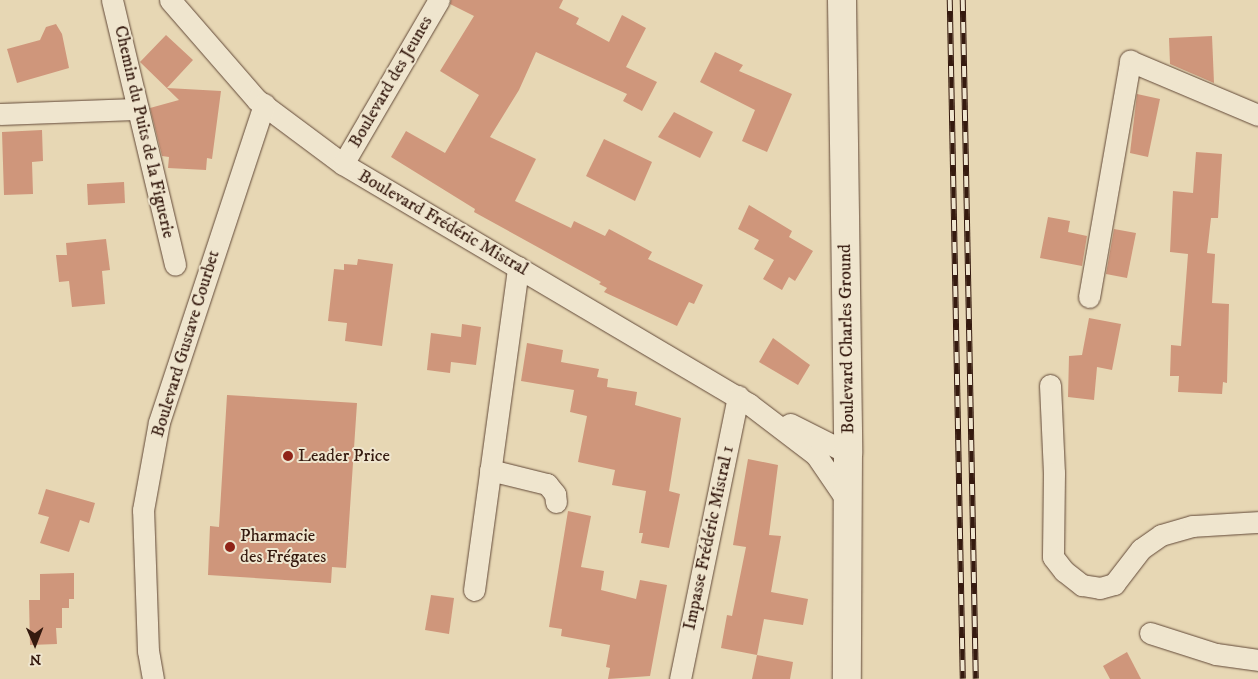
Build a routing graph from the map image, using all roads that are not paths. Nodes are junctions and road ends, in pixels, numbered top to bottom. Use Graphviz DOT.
graph roads {
  1 [pos="112,0"];
  2 [pos="170,0"];
  3 [pos="439,0"];
  4 [pos="842,0"];
  5 [pos="264,104"];
  6 [pos="138,109"];
  7 [pos="0,114"];
  8 [pos="1258,116"];
  9 [pos="343,164"];
  10 [pos="175,265"];
  11 [pos="518,267"];
  12 [pos="1089,297"];
  13 [pos="1050,385"];
  14 [pos="744,400"];
  15 [pos="848,453"];
  16 [pos="490,470"];
  17 [pos="556,502"];
  18 [pos="848,502"];
  19 [pos="1258,522"];
  20 [pos="474,590"];
  21 [pos="1150,633"];
  22 [pos="148,651"];
  23 [pos="1258,660"];
  24 [pos="139,679"];
  25 [pos="153,679"];
  26 [pos="680,679"];
  27 [pos="847,679"];
  1 -- 6 [label="street, Chemin du Puits de la Figuerie"];
  2 -- 5 [label="street, Boulevard Frédéric Mistral"];
  3 -- 9 [label="street, Boulevard des Jeunes"];
  4 -- 15 [label="street, Boulevard Charles Ground"];
  5 -- 9 [label="street, Boulevard Frédéric Mistral"];
  5 -- 22 [label="street, Boulevard Gustave Courbet"];
  6 -- 7 [label="street"];
  6 -- 10 [label="street, Chemin du Puits de la Figuerie"];
  8 -- 12 [label="street"];
  9 -- 11 [label="street, Boulevard Frédéric Mistral"];
  11 -- 14 [label="street, Boulevard Frédéric Mistral"];
  11 -- 16 [label="street"];
  13 -- 19 [label="street"];
  14 -- 15 [label="street, Boulevard Frédéric Mistral"];
  14 -- 18 [label="street, Boulevard Frédéric Mistral"];
  14 -- 26 [label="street, Impasse Frédéric Mistral 1"];
  15 -- 18 [label="street, Boulevard Charles Ground"];
  16 -- 17 [label="street"];
  16 -- 20 [label="street"];
  18 -- 27 [label="street, Boulevard Charles Ground"];
  21 -- 23 [label="street"];
  22 -- 24 [label="street"];
  22 -- 25 [label="street, Boulevard Gustave Courbet"];
}
